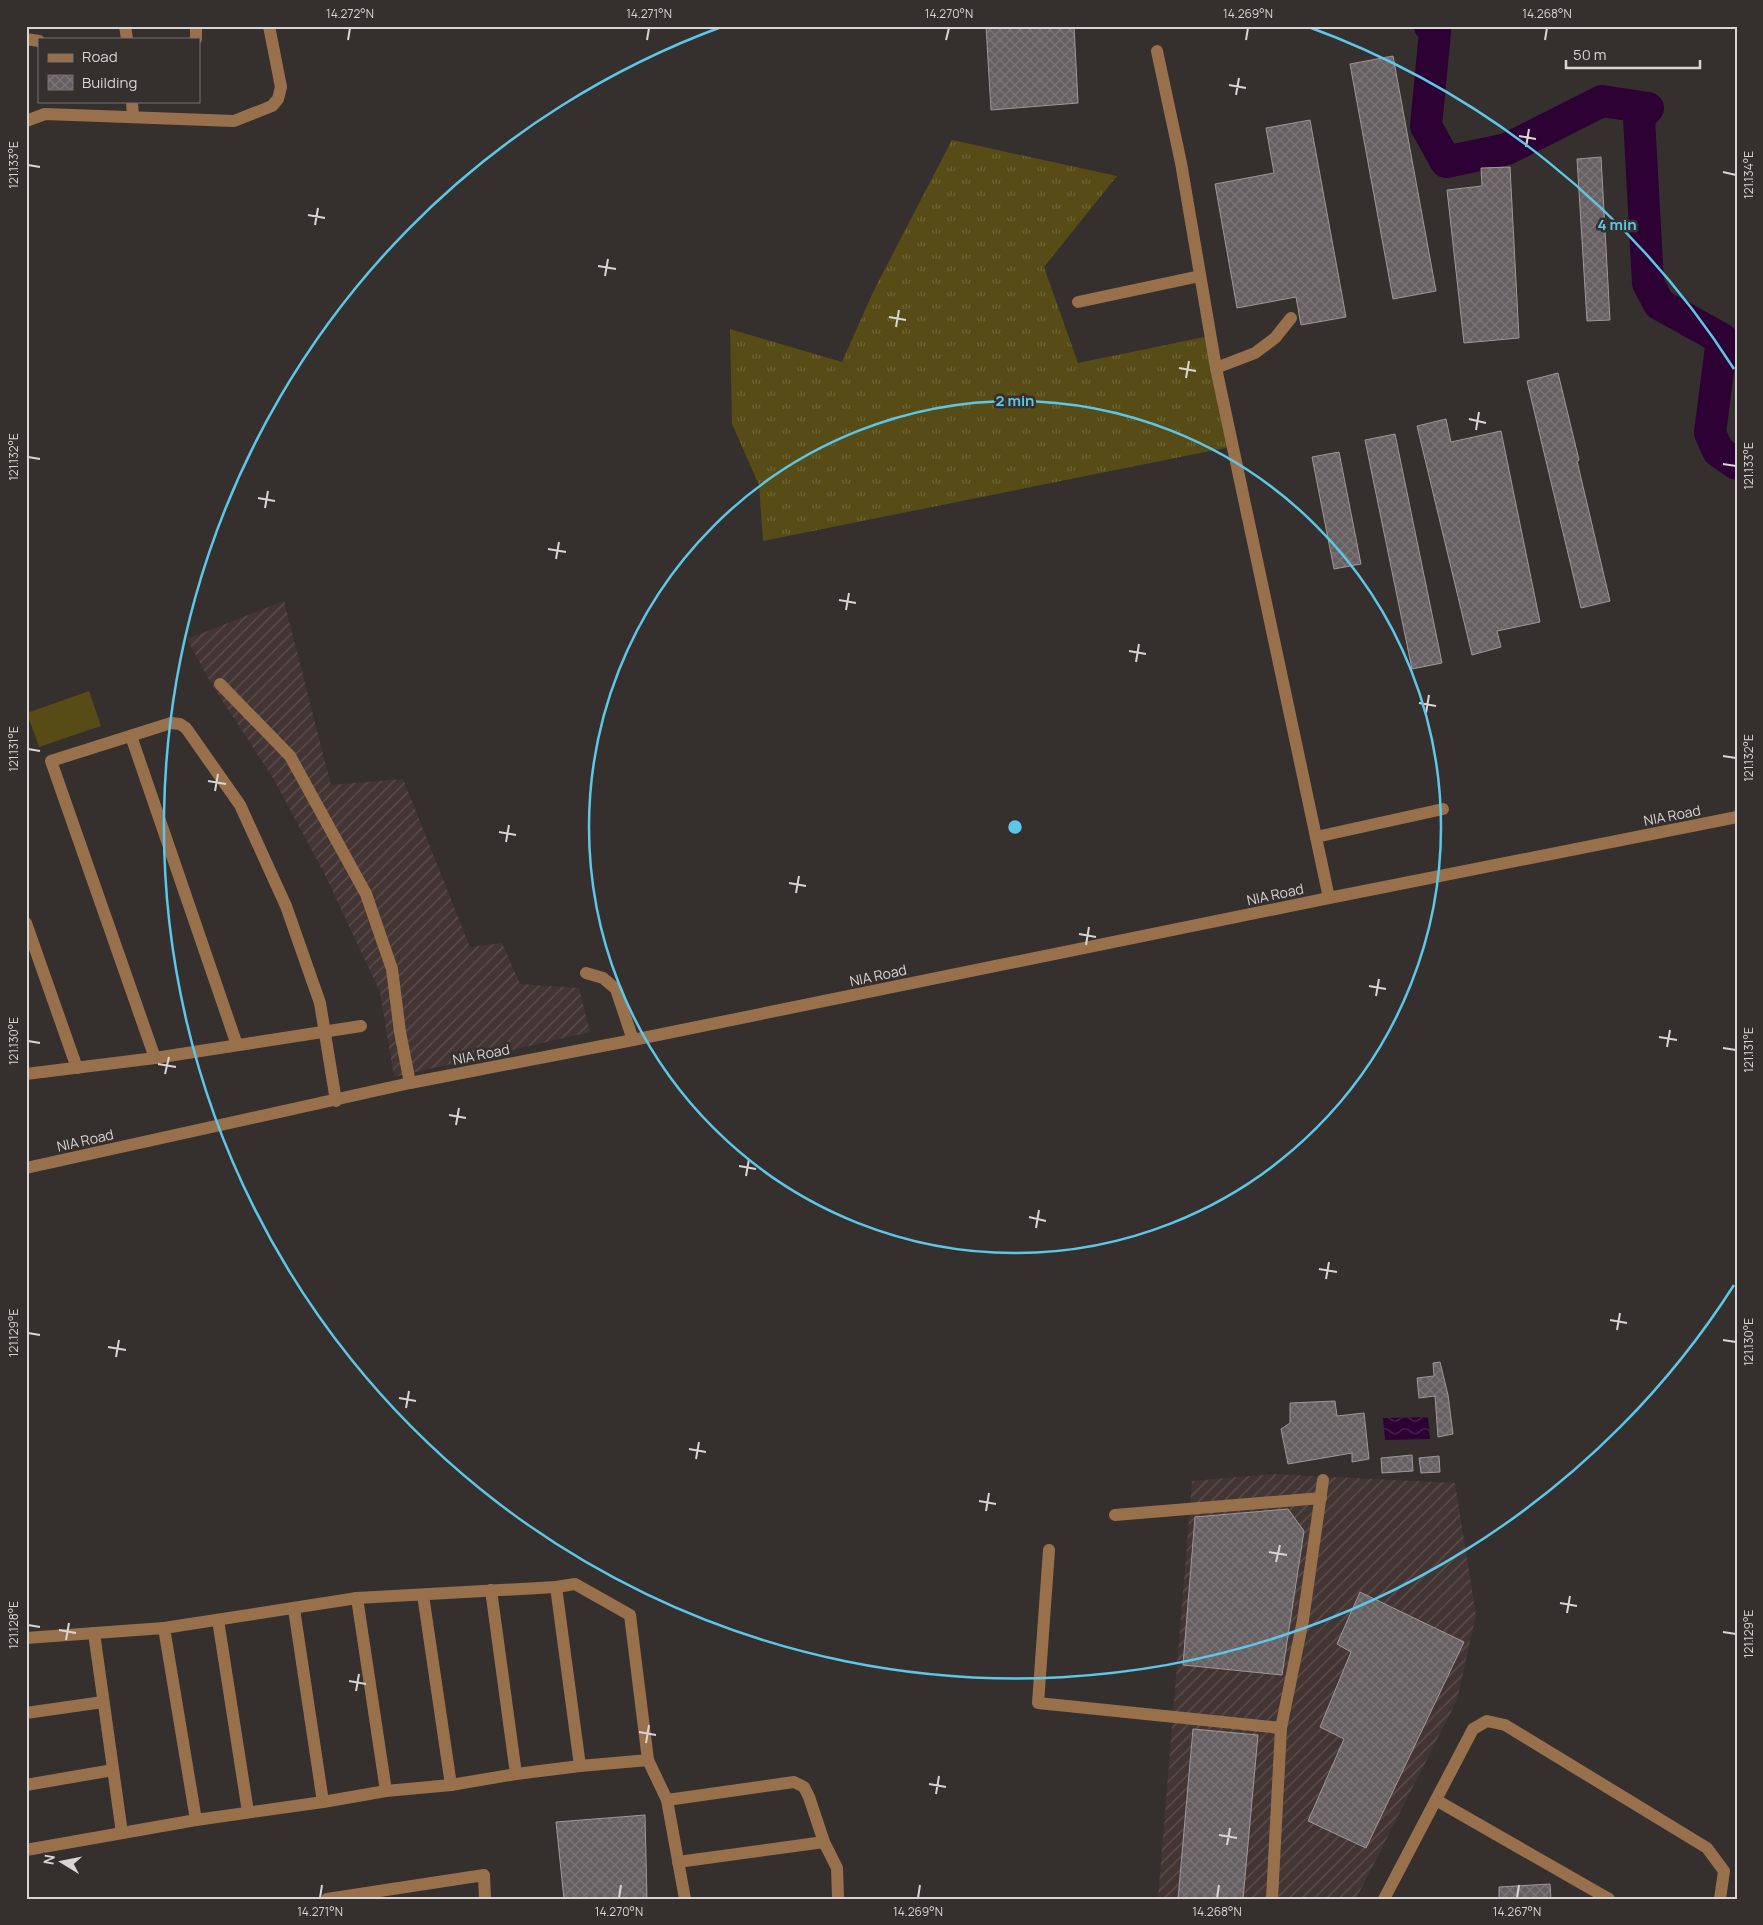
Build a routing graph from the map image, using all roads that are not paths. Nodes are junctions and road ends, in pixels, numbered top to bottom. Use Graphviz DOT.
graph roads {
  1 [pos="269,26"];
  2 [pos="1157,51"];
  3 [pos="132,102"];
  4 [pos="26,112"];
  5 [pos="45,114"];
  6 [pos="133,118"];
  7 [pos="26,121"];
  8 [pos="1200,276"];
  9 [pos="1078,302"];
  10 [pos="1291,318"];
  11 [pos="1216,368"];
  12 [pos="220,684"];
  13 [pos="131,736"];
  14 [pos="1443,809"];
  15 [pos="1737,817"];
  16 [pos="1316,837"];
  17 [pos="1329,898"];
  18 [pos="26,923"];
  19 [pos="586,973"];
  20 [pos="361,1026"];
  21 [pos="325,1032"];
  22 [pos="633,1040"];
  23 [pos="237,1045"];
  24 [pos="155,1058"];
  25 [pos="77,1068"];
  26 [pos="26,1074"];
  27 [pos="410,1083"];
  28 [pos="336,1101"];
  29 [pos="26,1168"];
  30 [pos="1323,1480"];
  31 [pos="1321,1498"];
  32 [pos="1115,1515"];
  33 [pos="1049,1550"];
  34 [pos="556,1587"];
  35 [pos="491,1590"];
  36 [pos="422,1595"];
  37 [pos="357,1598"];
  38 [pos="294,1609"];
  39 [pos="218,1620"];
  40 [pos="164,1628"];
  41 [pos="94,1633"];
  42 [pos="26,1638"];
  43 [pos="104,1702"];
  44 [pos="26,1713"];
  45 [pos="1281,1728"];
  46 [pos="648,1760"];
  47 [pos="580,1766"];
  48 [pos="113,1770"];
  49 [pos="516,1774"];
  50 [pos="451,1784"];
  51 [pos="26,1785"];
  52 [pos="386,1791"];
  53 [pos="667,1800"];
  54 [pos="1436,1800"];
  55 [pos="324,1802"];
  56 [pos="248,1812"];
  57 [pos="196,1820"];
  58 [pos="122,1833"];
  59 [pos="824,1842"];
  60 [pos="26,1850"];
  61 [pos="678,1862"];
  62 [pos="327,1899"];
  63 [pos="486,1899"];
  64 [pos="685,1899"];
  65 [pos="838,1899"];
  66 [pos="1272,1899"];
  67 [pos="1384,1899"];
  68 [pos="1609,1899"];
  69 [pos="1720,1899"];
  1 -- 6 [label="street"];
  2 -- 8 [label="street"];
  3 -- 6 [label="street"];
  4 -- 5 [label="street"];
  5 -- 6 [label="street"];
  5 -- 7 [label="street"];
  8 -- 9 [label="street"];
  8 -- 11 [label="street"];
  10 -- 11 [label="street"];
  11 -- 16 [label="street"];
  12 -- 27 [label="street"];
  13 -- 21 [label="street"];
  13 -- 23 [label="street"];
  13 -- 24 [label="street"];
  14 -- 16 [label="street"];
  15 -- 17 [label="street, NIA Road"];
  16 -- 17 [label="street"];
  17 -- 22 [label="street, NIA Road"];
  18 -- 25 [label="street"];
  19 -- 22 [label="street"];
  20 -- 21 [label="street"];
  21 -- 23 [label="street"];
  21 -- 28 [label="street"];
  22 -- 27 [label="street, NIA Road"];
  23 -- 24 [label="street"];
  24 -- 25 [label="street"];
  25 -- 26 [label="street"];
  27 -- 28 [label="street, NIA Road"];
  28 -- 29 [label="street, NIA Road"];
  30 -- 31 [label="street"];
  31 -- 32 [label="street"];
  31 -- 45 [label="street"];
  33 -- 45 [label="street"];
  34 -- 35 [label="street"];
  34 -- 46 [label="street"];
  34 -- 47 [label="street"];
  35 -- 36 [label="street"];
  35 -- 49 [label="street"];
  36 -- 37 [label="street"];
  36 -- 50 [label="street"];
  37 -- 38 [label="street"];
  37 -- 52 [label="street"];
  38 -- 39 [label="street"];
  38 -- 55 [label="street"];
  39 -- 40 [label="street"];
  39 -- 56 [label="street"];
  40 -- 41 [label="street"];
  40 -- 57 [label="street"];
  41 -- 42 [label="street"];
  41 -- 43 [label="street"];
  43 -- 44 [label="street"];
  43 -- 48 [label="street"];
  45 -- 66 [label="street"];
  46 -- 47 [label="street"];
  46 -- 53 [label="street"];
  47 -- 49 [label="street"];
  48 -- 51 [label="street"];
  48 -- 58 [label="street"];
  49 -- 50 [label="street"];
  50 -- 52 [label="street"];
  52 -- 55 [label="street"];
  53 -- 59 [label="street"];
  53 -- 61 [label="street"];
  54 -- 67 [label="street"];
  54 -- 68 [label="street"];
  54 -- 69 [label="street"];
  55 -- 56 [label="street"];
  56 -- 57 [label="street"];
  57 -- 58 [label="street"];
  58 -- 60 [label="street"];
  59 -- 61 [label="street"];
  59 -- 65 [label="street"];
  61 -- 64 [label="street"];
  62 -- 63 [label="street"];
}
